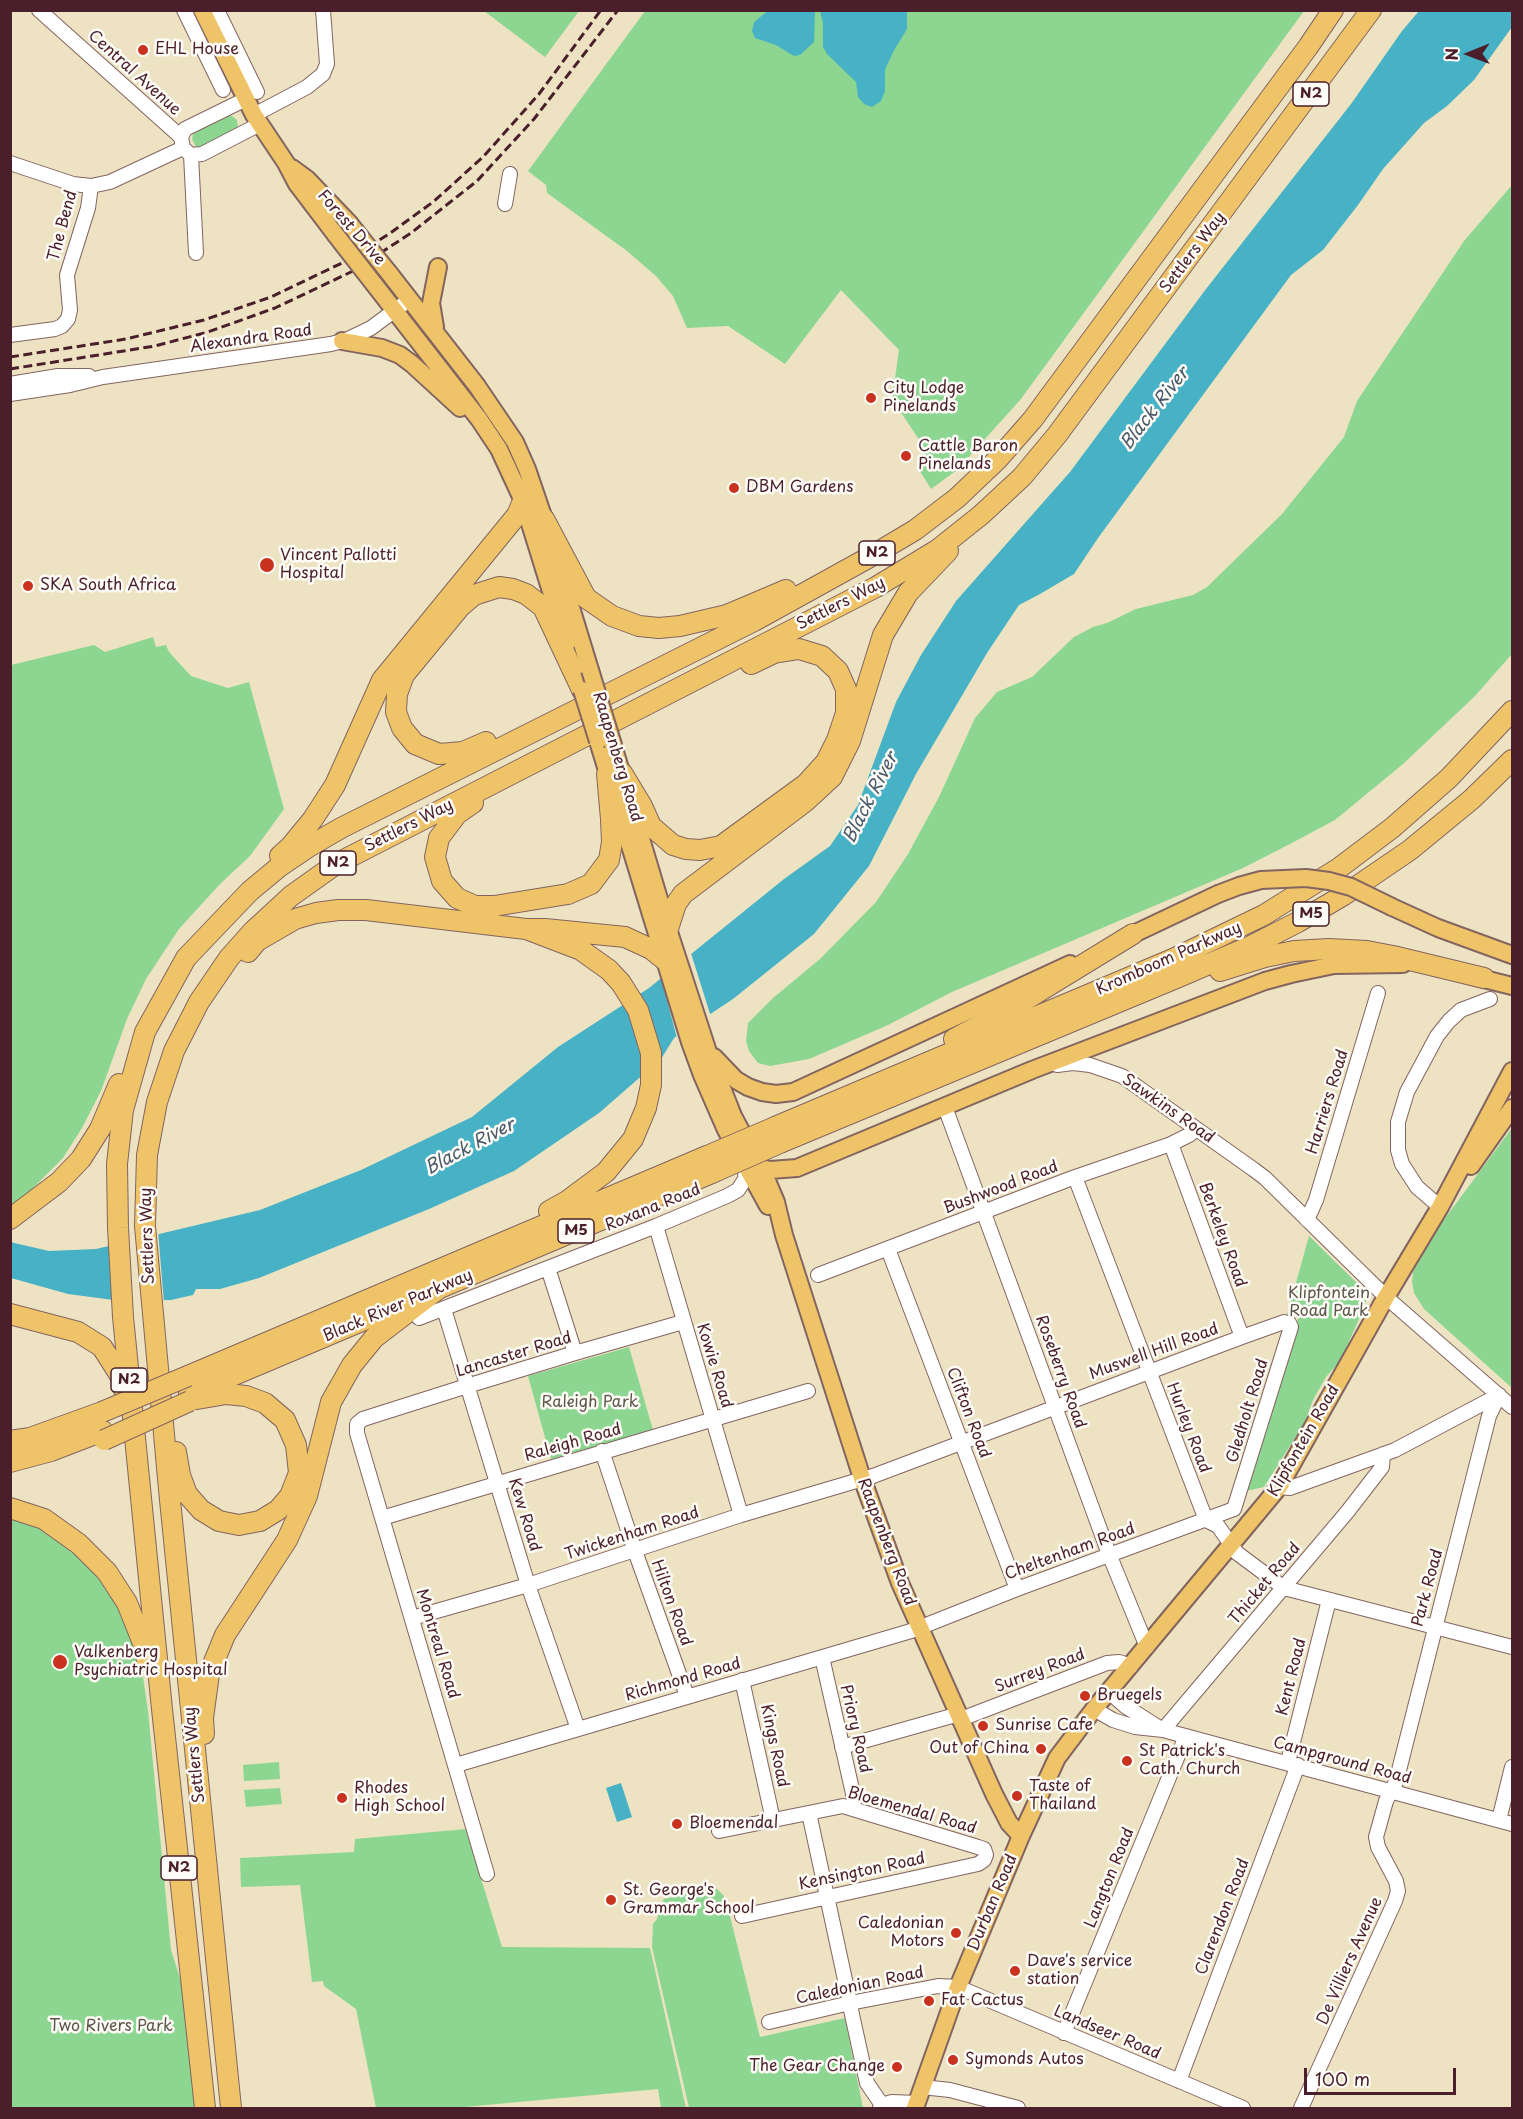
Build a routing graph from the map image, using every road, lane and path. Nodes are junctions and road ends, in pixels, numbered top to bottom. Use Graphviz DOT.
graph roads {
  1 [pos="39,10"];
  2 [pos="184,10"];
  3 [pos="202,10"];
  4 [pos="217,10"];
  5 [pos="323,10"];
  6 [pos="1333,10"];
  7 [pos="1371,10"];
  8 [pos="223,90"];
  9 [pos="251,95"];
  10 [pos="257,120"];
  11 [pos="185,147"];
  12 [pos="10,163"];
  13 [pos="286,163"];
  14 [pos="510,174"];
  15 [pos="90,186"];
  16 [pos="505,204"];
  17 [pos="196,253"];
  18 [pos="438,267"];
  19 [pos="409,299"];
  20 [pos="395,311"];
  21 [pos="437,334"];
  22 [pos="10,335"];
  23 [pos="342,341"];
  24 [pos="103,377"];
  25 [pos="10,384"];
  26 [pos="10,394"];
  27 [pos="493,440"];
  28 [pos="523,501"];
  29 [pos="544,519"];
  30 [pos="969,526"];
  31 [pos="868,558"];
  32 [pos="582,678"];
  33 [pos="635,681"];
  34 [pos="635,709"];
  35 [pos="1512,711"];
  36 [pos="1512,760"];
  37 [pos="615,773"];
  38 [pos="508,775"];
  39 [pos="250,891"];
  40 [pos="668,929"];
  41 [pos="526,930"];
  42 [pos="1133,934"];
  43 [pos="1512,955"];
  44 [pos="670,961"];
  45 [pos="1484,978"];
  46 [pos="1512,986"];
  47 [pos="1378,993"];
  48 [pos="204,996"];
  49 [pos="1490,999"];
  50 [pos="1079,1019"];
  51 [pos="694,1030"];
  52 [pos="145,1032"];
  53 [pos="707,1049"];
  54 [pos="1032,1070"];
  55 [pos="1512,1071"];
  56 [pos="846,1097"];
  57 [pos="945,1107"];
  58 [pos="1512,1108"];
  59 [pos="1195,1130"];
  60 [pos="779,1135"];
  61 [pos="1171,1144"];
  62 [pos="710,1164"];
  63 [pos="753,1166"];
  64 [pos="797,1168"];
  65 [pos="1075,1178"];
  66 [pos="776,1202"];
  67 [pos="1440,1207"];
  68 [pos="984,1212"];
  69 [pos="13,1217"];
  70 [pos="1307,1220"];
  71 [pos="656,1226"];
  72 [pos="784,1235"];
  73 [pos="888,1249"];
  74 [pos="548,1268"];
  75 [pos="440,1269"];
  76 [pos="818,1275"];
  77 [pos="438,1289"];
  78 [pos="1386,1297"];
  79 [pos="444,1309"];
  80 [pos="10,1314"];
  81 [pos="419,1318"];
  82 [pos="683,1323"];
  83 [pos="1289,1323"];
  84 [pos="1242,1337"];
  85 [pos="575,1353"];
  86 [pos="1148,1372"];
  87 [pos="467,1386"];
  88 [pos="189,1390"];
  89 [pos="808,1391"];
  90 [pos="1499,1395"];
  91 [pos="1055,1407"];
  92 [pos="1512,1407"];
  93 [pos="162,1416"];
  94 [pos="714,1420"];
  95 [pos="357,1424"];
  96 [pos="99,1425"];
  97 [pos="10,1433"];
  98 [pos="10,1441"];
  99 [pos="961,1442"];
  100 [pos="136,1443"];
  101 [pos="602,1452"];
  102 [pos="1383,1454"];
  103 [pos="10,1462"];
  104 [pos="862,1478"];
  105 [pos="497,1483"];
  106 [pos="1279,1487"];
  107 [pos="10,1508"];
  108 [pos="1234,1509"];
  109 [pos="741,1515"];
  110 [pos="382,1518"];
  111 [pos="1206,1520"];
  112 [pos="1231,1546"];
  113 [pos="634,1551"];
  114 [pos="1109,1554"];
  115 [pos="528,1585"];
  116 [pos="1284,1588"];
  117 [pos="1017,1589"];
  118 [pos="1329,1600"];
  119 [pos="412,1618"];
  120 [pos="1435,1626"];
  121 [pos="919,1628"];
  122 [pos="1147,1647"];
  123 [pos="1512,1647"];
  124 [pos="822,1657"];
  125 [pos="1131,1666"];
  126 [pos="742,1680"];
  127 [pos="1110,1690"];
  128 [pos="687,1696"];
  129 [pos="162,1709"];
  130 [pos="1094,1709"];
  131 [pos="960,1717"];
  132 [pos="578,1729"];
  133 [pos="1163,1730"];
  134 [pos="1186,1736"];
  135 [pos="842,1747"];
  136 [pos="1293,1764"];
  137 [pos="456,1765"];
  138 [pos="1512,1767"];
  139 [pos="1391,1791"];
  140 [pos="853,1809"];
  141 [pos="809,1812"];
  142 [pos="773,1820"];
  143 [pos="1498,1820"];
  144 [pos="1512,1824"];
  145 [pos="719,1831"];
  146 [pos="203,1835"];
  147 [pos="1021,1836"];
  148 [pos="986,1855"];
  149 [pos="487,1874"];
  150 [pos="827,1896"];
  151 [pos="742,1916"];
  152 [pos="958,1987"];
  153 [pos="850,2007"];
  154 [pos="769,2022"];
  155 [pos="196,2028"];
  156 [pos="1064,2033"];
  157 [pos="225,2053"];
  158 [pos="1179,2081"];
  159 [pos="922,2087"];
  160 [pos="916,2106"];
  161 [pos="881,2107"];
  162 [pos="198,2109"];
  163 [pos="205,2109"];
  164 [pos="231,2109"];
  165 [pos="240,2109"];
  166 [pos="1018,2109"];
  167 [pos="1243,2109"];
  168 [pos="1301,2109"];
  1 -- 11 [label="street, Central Avenue"];
  2 -- 8 [label="street"];
  3 -- 9 [label="main road, Forest Drive"];
  4 -- 9 [label="street"];
  5 -- 10 [label="street"];
  6 -- 31 [label="highway, Settlers Way / N2"];
  7 -- 30 [label="highway, Settlers Way / N2"];
  9 -- 10 [label="main road, Forest Drive"];
  9 -- 11 [label="street"];
  10 -- 11 [label="street"];
  10 -- 13 [label="main road, Forest Drive"];
  11 -- 15 [label="street"];
  11 -- 17 [label="street"];
  12 -- 15 [label="street"];
  13 -- 19 [label="main road, Forest Drive, bridge"];
  13 -- 20 [label="main road, Forest Drive, bridge"];
  14 -- 16 [label="street"];
  15 -- 22 [label="street, The Bend"];
  18 -- 21 [label="main road"];
  19 -- 20 [label="street, Alexandra Road"];
  19 -- 21 [label="main road, Raapenberg Road"];
  20 -- 23 [label="street, Alexandra Road"];
  20 -- 27 [label="main road, Raapenberg Road"];
  21 -- 29 [label="main road, Raapenberg Road"];
  23 -- 24 [label="street, Alexandra Road"];
  23 -- 27 [label="main road"];
  24 -- 25 [label="street, Alexandra Road"];
  24 -- 26 [label="street, Alexandra Road"];
  27 -- 28 [label="main road, Raapenberg Road"];
  28 -- 32 [label="main road, Raapenberg Road"];
  28 -- 39 [label="highway"];
  29 -- 31 [label="highway"];
  29 -- 32 [label="main road, Raapenberg Road"];
  30 -- 34 [label="highway, Settlers Way / N2"];
  30 -- 40 [label="highway"];
  31 -- 33 [label="highway, Settlers Way / N2"];
  32 -- 33 [label="highway"];
  32 -- 37 [label="main road, Raapenberg Road, bridge"];
  33 -- 39 [label="highway, Settlers Way / N2"];
  34 -- 37 [label="highway"];
  34 -- 38 [label="highway, Settlers Way / N2"];
  35 -- 56 [label="highway, Kromboom Parkway / M5"];
  36 -- 50 [label="highway, Kromboom Parkway / M5"];
  37 -- 38 [label="highway"];
  37 -- 40 [label="main road, Raapenberg Road"];
  37 -- 44 [label="main road, Raapenberg Road"];
  38 -- 48 [label="highway, Settlers Way / N2"];
  39 -- 52 [label="highway, Settlers Way / N2"];
  40 -- 44 [label="main road, Raapenberg Road"];
  41 -- 44 [label="highway"];
  41 -- 48 [label="highway"];
  41 -- 75 [label="highway"];
  42 -- 43 [label="main road, bridge"];
  42 -- 53 [label="main road"];
  42 -- 56 [label="highway"];
  44 -- 51 [label="main road, Raapenberg Road"];
  45 -- 46 [label="main road"];
  45 -- 50 [label="highway"];
  45 -- 54 [label="main road"];
  47 -- 70 [label="street, Harriers Road"];
  48 -- 93 [label="highway, Settlers Way / N2"];
  49 -- 67 [label="street"];
  50 -- 60 [label="highway, Kromboom Parkway / M5"];
  51 -- 53 [label="main road, Raapenberg Road"];
  51 -- 63 [label="main road, Raapenberg Road"];
  52 -- 69 [label="highway"];
  52 -- 100 [label="highway, Settlers Way / N2"];
  53 -- 63 [label="main road, Raapenberg Road"];
  54 -- 57 [label="main road, Sawkins Road"];
  54 -- 59 [label="street, Sawkins Road"];
  55 -- 67 [label="main road, Klipfontein Road"];
  56 -- 60 [label="highway, Kromboom Parkway / M5"];
  57 -- 64 [label="main road, Sawkins Road"];
  57 -- 68 [label="street, Roseberry Road"];
  58 -- 67 [label="main road, Klipfontein Road"];
  59 -- 61 [label="street, Bushwood Road"];
  59 -- 70 [label="street, Sawkins Road"];
  60 -- 62 [label="highway, Black River Parkway / M5, bridge"];
  61 -- 65 [label="street, Bushwood Road"];
  61 -- 84 [label="street, Berkeley Road"];
  62 -- 75 [label="highway, Black River Parkway / M5"];
  62 -- 77 [label="highway, Black River Parkway / M5"];
  63 -- 64 [label="main road, Sawkins Road"];
  63 -- 66 [label="main road, Raapenberg Road"];
  63 -- 71 [label="street, Roxana Road"];
  63 -- 72 [label="main road, Raapenberg Road"];
  64 -- 66 [label="main road"];
  65 -- 68 [label="street, Bushwood Road"];
  65 -- 86 [label="street, Hurley Road"];
  66 -- 72 [label="main road, Raapenberg Road"];
  67 -- 78 [label="main road, Klipfontein Road"];
  68 -- 73 [label="street, Bushwood Road"];
  68 -- 91 [label="street, Roseberry Road"];
  70 -- 78 [label="street, Sawkins Road"];
  71 -- 74 [label="street, Roxana Road"];
  71 -- 82 [label="street, Kowie Road"];
  72 -- 104 [label="main road, Raapenberg Road"];
  73 -- 76 [label="street, Bushwood Road"];
  73 -- 99 [label="street, Clifton Road"];
  74 -- 79 [label="street, Roxana Road"];
  74 -- 85 [label="street"];
  75 -- 88 [label="highway, Black River Parkway / M5"];
  77 -- 88 [label="highway, Black River Parkway / M5"];
  77 -- 146 [label="highway"];
  78 -- 90 [label="street, Sawkins Road"];
  78 -- 106 [label="main road, Klipfontein Road"];
  79 -- 81 [label="street, Roxana Road"];
  79 -- 87 [label="street, Kew Road"];
  80 -- 100 [label="highway"];
  82 -- 85 [label="street, Lancaster Road"];
  82 -- 94 [label="street, Kowie Road"];
  83 -- 84 [label="street, Muswell Hill Road"];
  83 -- 108 [label="street, Gledholt Road"];
  84 -- 86 [label="street, Muswell Hill Road"];
  85 -- 87 [label="street, Lancaster Road"];
  86 -- 91 [label="street, Muswell Hill Road"];
  86 -- 111 [label="street, Hurley Road"];
  87 -- 95 [label="street, Lancaster Road"];
  87 -- 105 [label="street, Kew Road"];
  88 -- 93 [label="highway"];
  88 -- 96 [label="highway, Black River Parkway / M5"];
  89 -- 94 [label="street, Raleigh Road"];
  90 -- 92 [label="street, Sawkins Road"];
  90 -- 102 [label="street"];
  90 -- 120 [label="street, Park Road"];
  91 -- 99 [label="street, Muswell Hill Road"];
  91 -- 114 [label="street, Roseberry Road"];
  93 -- 146 [label="highway, Settlers Way / N2"];
  94 -- 101 [label="street, Raleigh Road"];
  94 -- 109 [label="street, Kowie Road"];
  95 -- 110 [label="street, Montreal Road"];
  96 -- 97 [label="highway"];
  96 -- 98 [label="highway, Black River Parkway / M5"];
  96 -- 103 [label="highway, Black River Parkway / M5"];
  99 -- 104 [label="street, Muswell Hill Road"];
  99 -- 117 [label="street, Clifton Road"];
  100 -- 129 [label="highway, Settlers Way / N2"];
  101 -- 105 [label="street, Raleigh Road"];
  101 -- 113 [label="street, Hilton Road"];
  102 -- 106 [label="street"];
  102 -- 116 [label="street, Thicket Road"];
  104 -- 109 [label="street, Twickenham Road"];
  104 -- 121 [label="main road, Raapenberg Road"];
  105 -- 110 [label="street, Raleigh Road"];
  105 -- 115 [label="street, Kew Road"];
  106 -- 112 [label="main road, Klipfontein Road"];
  107 -- 129 [label="highway"];
  108 -- 111 [label="street, Cheltenham Road"];
  109 -- 113 [label="street, Twickenham Road"];
  110 -- 119 [label="street, Montreal Road"];
  111 -- 112 [label="street, Hurley Road"];
  111 -- 114 [label="street, Cheltenham Road"];
  112 -- 116 [label="street, Hurley Road"];
  112 -- 122 [label="main road, Klipfontein Road"];
  113 -- 115 [label="street, Twickenham Road"];
  113 -- 128 [label="street, Hilton Road"];
  114 -- 117 [label="street, Cheltenham Road"];
  114 -- 122 [label="street, Roseberry Road"];
  115 -- 119 [label="street, Twickenham Road"];
  115 -- 132 [label="street, Kew Road"];
  116 -- 118 [label="street"];
  116 -- 133 [label="street, Thicket Road"];
  117 -- 121 [label="street, Cheltenham Road"];
  118 -- 120 [label="street"];
  118 -- 136 [label="street, Kent Road"];
  119 -- 137 [label="street, Montreal Road"];
  120 -- 123 [label="street"];
  120 -- 139 [label="street, Park Road"];
  121 -- 124 [label="street, Richmond Road"];
  121 -- 131 [label="main road, Raapenberg Road"];
  122 -- 125 [label="main road, Klipfontein Road"];
  124 -- 126 [label="street, Richmond Road"];
  124 -- 135 [label="street, Priory Road"];
  125 -- 127 [label="main road, Klipfontein Road"];
  125 -- 131 [label="street, Surrey Road"];
  126 -- 128 [label="street, Richmond Road"];
  126 -- 142 [label="street, Kings Road"];
  127 -- 130 [label="main road, Klipfontein Road"];
  127 -- 133 [label="street, Campground Road"];
  128 -- 132 [label="street, Richmond Road"];
  129 -- 155 [label="highway, Settlers Way / N2"];
  130 -- 133 [label="street, Campground Road"];
  130 -- 147 [label="main road, Durban Road"];
  131 -- 135 [label="street, Surrey Road"];
  131 -- 147 [label="main road, Raapenberg Road"];
  132 -- 137 [label="street, Richmond Road"];
  133 -- 134 [label="street, Campground Road"];
  134 -- 136 [label="street, Campground Road"];
  134 -- 156 [label="street, Langton Road"];
  135 -- 140 [label="street, Priory Road"];
  136 -- 139 [label="street, Campground Road"];
  136 -- 158 [label="street, Clarendon Road"];
  137 -- 149 [label="street, Montreal Road"];
  138 -- 143 [label="street"];
  139 -- 143 [label="street, Campground Road"];
  139 -- 168 [label="street, De Villiers Avenue"];
  140 -- 141 [label="street, Bloemendal Road"];
  140 -- 148 [label="street, Bloemendal Road"];
  141 -- 142 [label="street, Bloemendal Road"];
  141 -- 150 [label="street"];
  142 -- 145 [label="street, Bloemendal Road"];
  143 -- 144 [label="street, Campground Road"];
  146 -- 157 [label="highway, Settlers Way / N2"];
  147 -- 152 [label="main road, Durban Road"];
  148 -- 150 [label="street, Kensington Road"];
  150 -- 151 [label="street, Kensington Road"];
  150 -- 153 [label="street"];
  152 -- 153 [label="street, Caledonian Road"];
  152 -- 156 [label="street, Landseer Road"];
  152 -- 159 [label="main road, Durban Road"];
  153 -- 154 [label="street, Caledonian Road"];
  153 -- 161 [label="street"];
  155 -- 162 [label="highway"];
  155 -- 163 [label="highway, Settlers Way / N2"];
  156 -- 158 [label="street, Landseer Road"];
  157 -- 164 [label="highway, Settlers Way / N2"];
  157 -- 165 [label="highway"];
  158 -- 167 [label="street, Landseer Road"];
  159 -- 160 [label="main road, Durban Road"];
  159 -- 166 [label="street"];
  160 -- 161 [label="street"];
}
